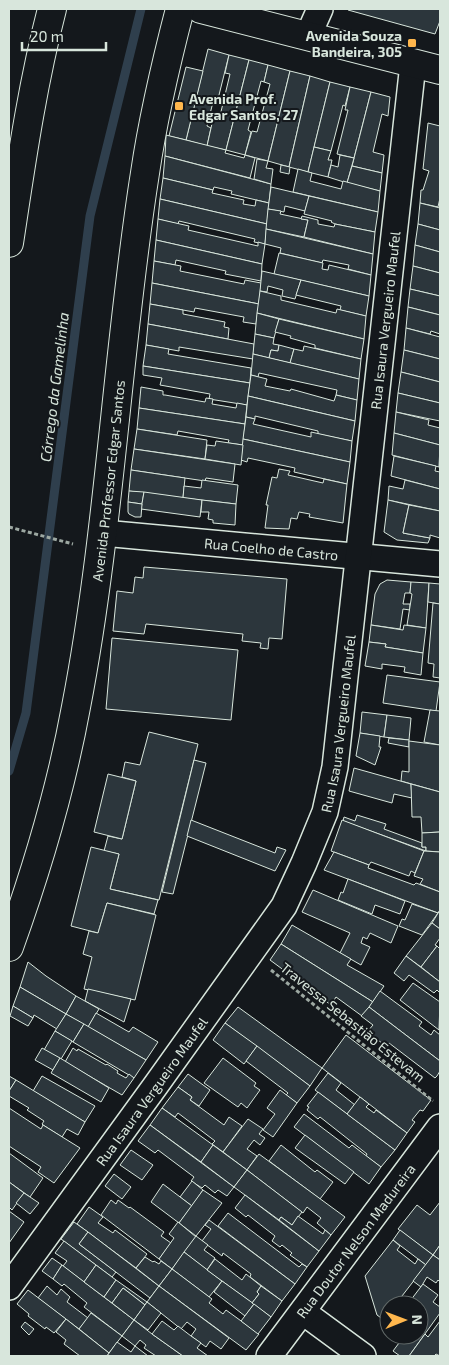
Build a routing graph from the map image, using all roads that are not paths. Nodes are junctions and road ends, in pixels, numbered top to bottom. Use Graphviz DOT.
graph roads {
  1 [pos="52,9"];
  2 [pos="180,9"];
  3 [pos="201,9"];
  4 [pos="320,9"];
  5 [pos="308,36"];
  6 [pos="413,64"];
  7 [pos="440,70"];
  8 [pos="9,243"];
  9 [pos="102,533"];
  10 [pos="359,556"];
  11 [pos="440,564"];
  12 [pos="9,947"];
  13 [pos="440,1126"];
  14 [pos="9,1287"];
  15 [pos="303,1312"];
  16 [pos="269,1356"];
  17 [pos="363,1356"];
  1 -- 8 [label="main road"];
  2 -- 9 [label="main road, Avenida Professor Edgar Santos"];
  3 -- 5 [label="main road"];
  4 -- 5 [label="street"];
  5 -- 6 [label="main road"];
  6 -- 7 [label="main road"];
  6 -- 10 [label="street, Rua Isaura Vergueiro Maufel"];
  9 -- 10 [label="street, Rua Coelho de Castro"];
  9 -- 12 [label="main road, Avenida Professor Edgar Santos"];
  10 -- 11 [label="street, Rua Coelho de Castro"];
  10 -- 14 [label="street, Rua Isaura Vergueiro Maufel"];
  13 -- 15 [label="street, Rua Doutor Nelson Madureira"];
  15 -- 16 [label="street, Rua Doutor Nelson Madureira"];
  15 -- 17 [label="street"];
}
